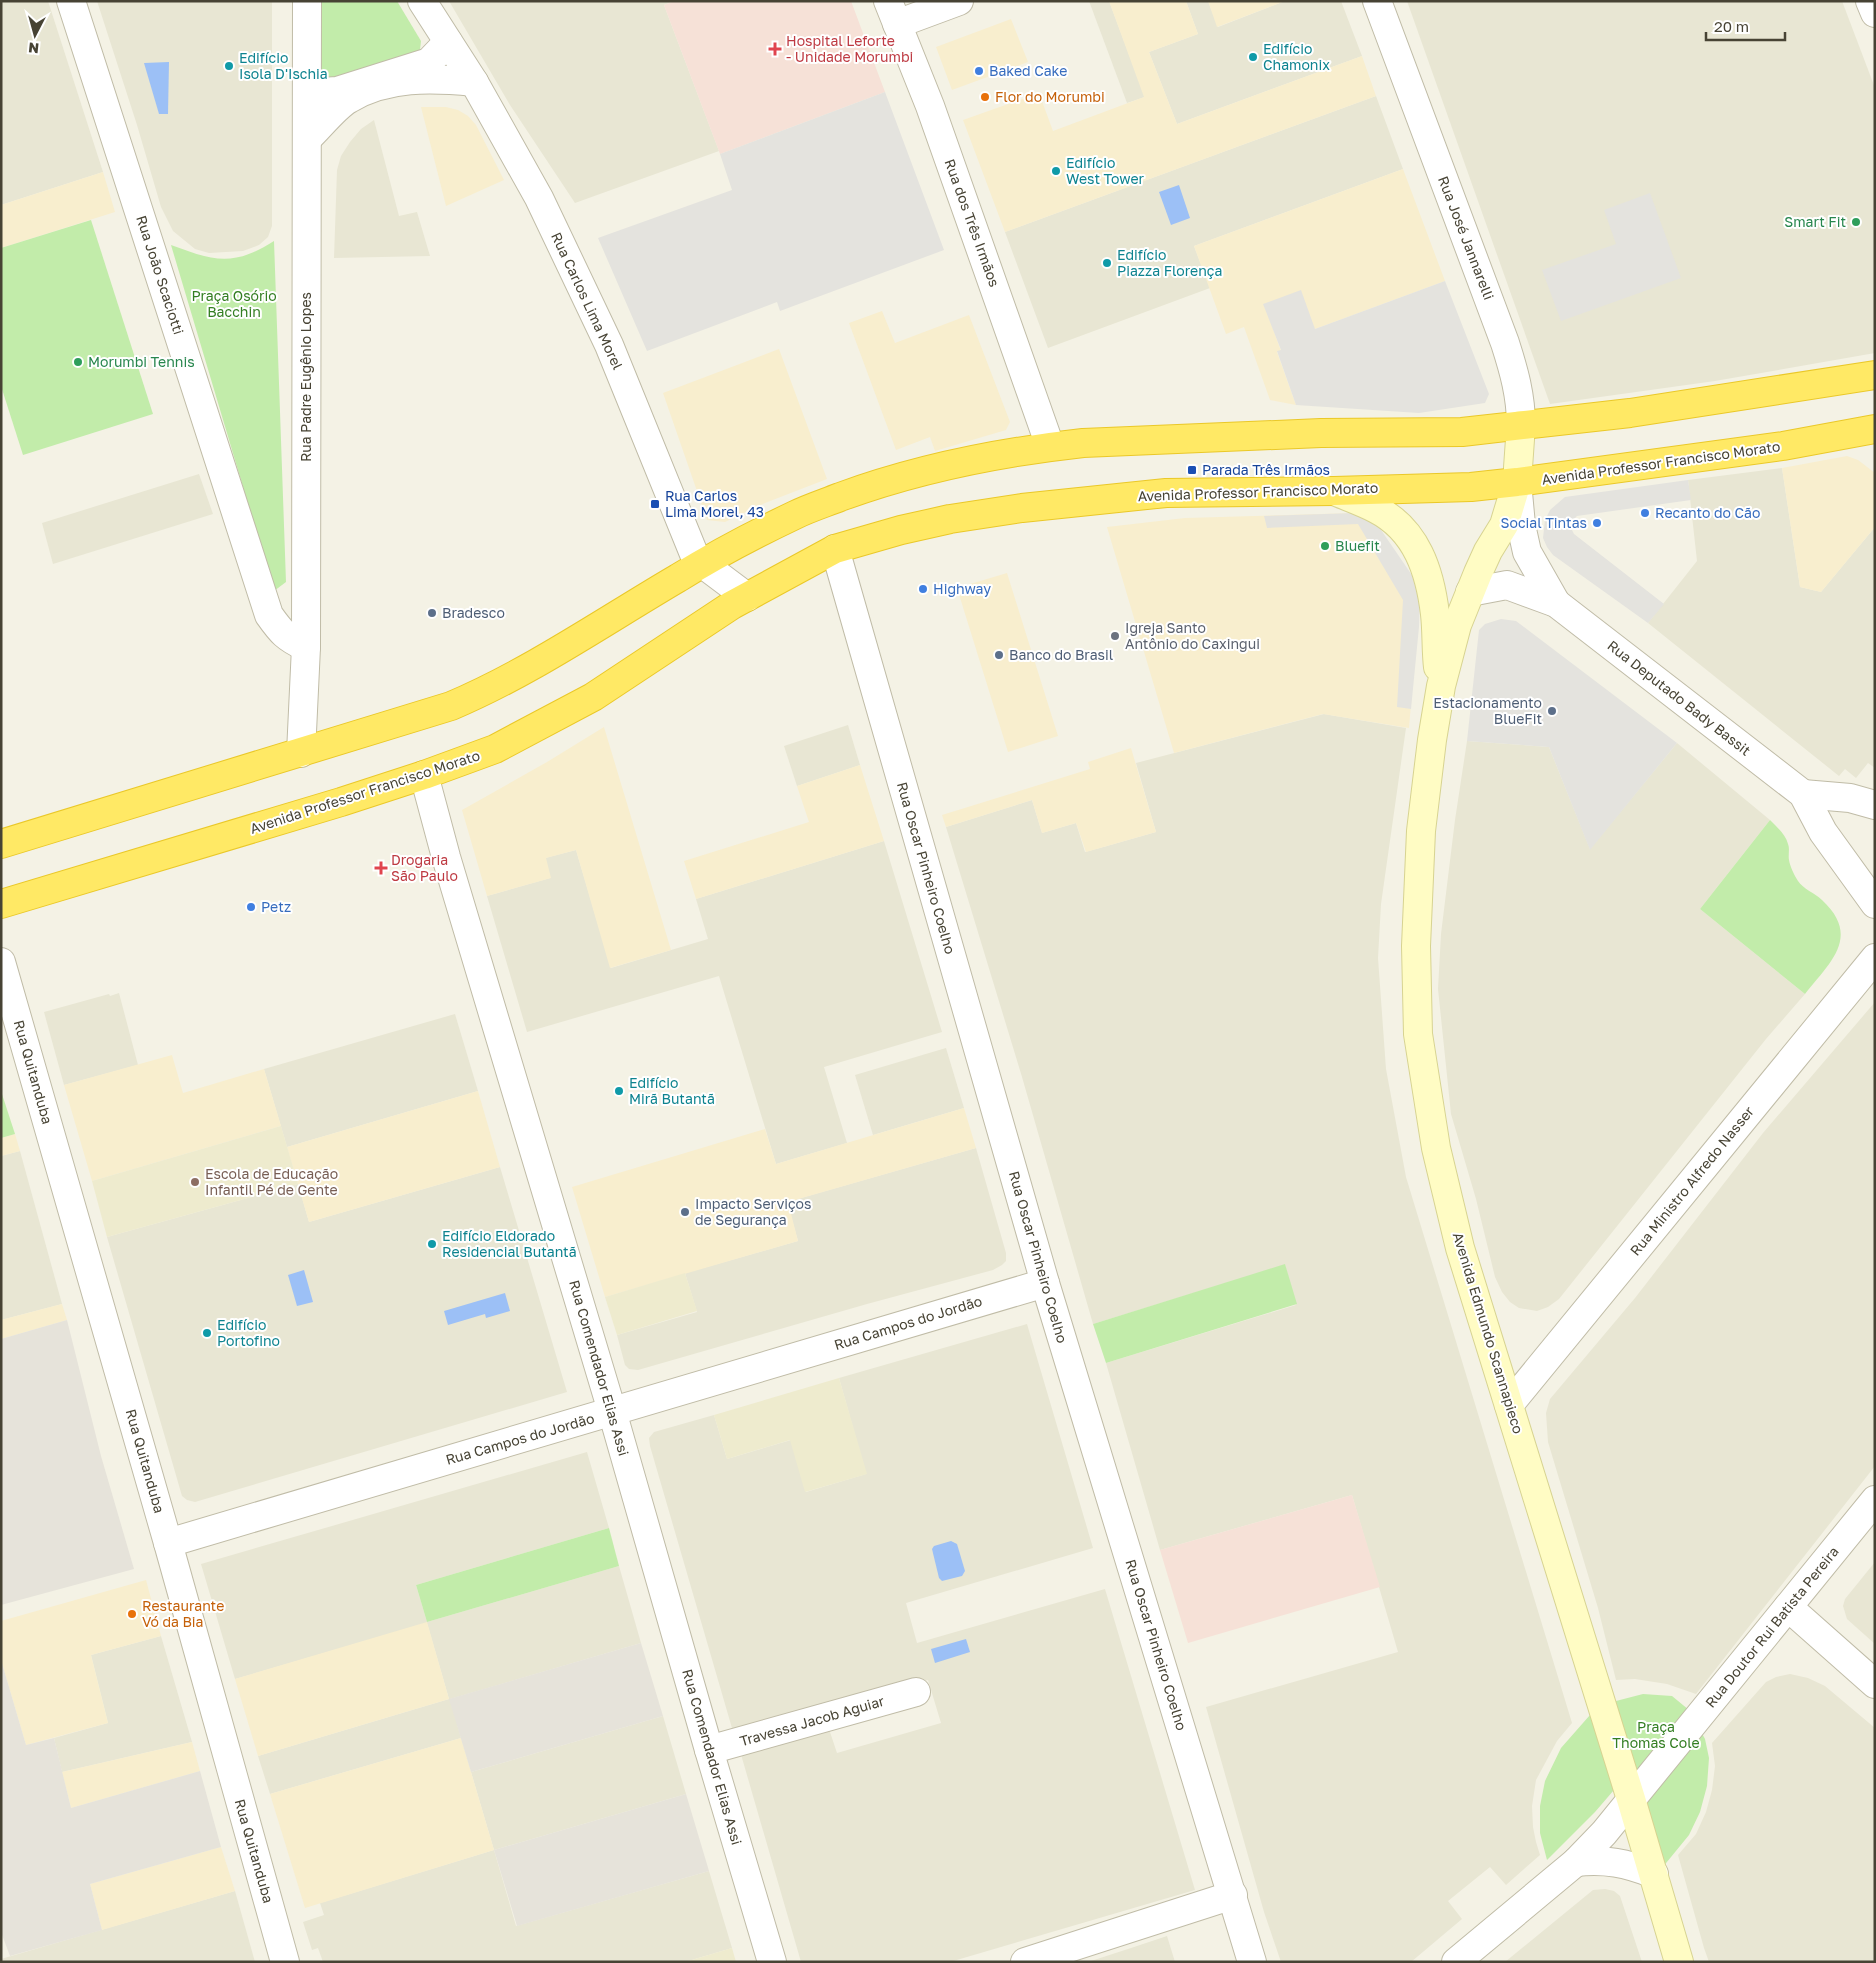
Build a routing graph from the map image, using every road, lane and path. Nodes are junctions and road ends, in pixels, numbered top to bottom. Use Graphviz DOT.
graph roads {
  1 [pos="71,1"];
  2 [pos="307,1"];
  3 [pos="422,1"];
  4 [pos="959,1"];
  5 [pos="1377,1"];
  6 [pos="1870,1"];
  7 [pos="893,13"];
  8 [pos="1875,13"];
  9 [pos="448,42"];
  10 [pos="474,82"];
  11 [pos="307,93"];
  12 [pos="307,139"];
  13 [pos="1875,375"];
  14 [pos="1521,426"];
  15 [pos="1875,429"];
  16 [pos="1050,446"];
  17 [pos="1517,482"];
  18 [pos="1334,491"];
  19 [pos="835,550"];
  20 [pos="703,564"];
  21 [pos="1470,592"];
  22 [pos="747,597"];
  23 [pos="1556,603"];
  24 [pos="306,647"];
  25 [pos="1441,686"];
  26 [pos="301,753"];
  27 [pos="424,775"];
  28 [pos="1802,794"];
  29 [pos="1875,805"];
  30 [pos="1,844"];
  31 [pos="1,904"];
  32 [pos="1875,904"];
  33 [pos="1875,958"];
  34 [pos="1,962"];
  35 [pos="1045,1283"];
  36 [pos="1509,1405"];
  37 [pos="612,1411"];
  38 [pos="1875,1500"];
  39 [pos="168,1543"];
  40 [pos="1788,1607"];
  41 [pos="1875,1684"];
  42 [pos="916,1692"];
  43 [pos="709,1750"];
  44 [pos="1632,1799"];
  45 [pos="1576,1862"];
  46 [pos="1654,1874"];
  47 [pos="1233,1895"];
  48 [pos="285,1962"];
  49 [pos="772,1962"];
  50 [pos="1025,1962"];
  51 [pos="1252,1962"];
  52 [pos="1456,1962"];
  53 [pos="1679,1962"];
  1 -- 24 [label="street, Rua João Scaciotti"];
  2 -- 11 [label="street, Rua Padre Eugênio Lopes"];
  3 -- 9 [label="street, Rua Carlos Lima Morel"];
  4 -- 7 [label="street"];
  5 -- 14 [label="street, Rua José Jannarelli"];
  6 -- 8 [label="street"];
  7 -- 16 [label="street, Rua dos Três Irmãos"];
  9 -- 10 [label="street, Rua Carlos Lima Morel"];
  9 -- 11 [label="street"];
  10 -- 12 [label="street"];
  10 -- 20 [label="street, Rua Carlos Lima Morel"];
  11 -- 12 [label="street, Rua Padre Eugênio Lopes"];
  12 -- 24 [label="street, Rua Padre Eugênio Lopes"];
  13 -- 14 [label="highway"];
  14 -- 16 [label="highway"];
  14 -- 17 [label="main road, Rua José Jannarelli"];
  15 -- 17 [label="highway, Avenida Professor Francisco Morato"];
  16 -- 20 [label="highway"];
  17 -- 18 [label="highway, Avenida Professor Francisco Morato"];
  17 -- 21 [label="main road, Avenida Edmundo Scannapieco"];
  17 -- 23 [label="street, Rua Deputado Bady Bassit"];
  18 -- 19 [label="highway, Avenida Professor Francisco Morato"];
  18 -- 25 [label="main road, Avenida Edmundo Scannapieco"];
  19 -- 22 [label="highway, Avenida Professor Francisco Morato"];
  19 -- 35 [label="street, Rua Oscar Pinheiro Coelho"];
  20 -- 22 [label="street, Rua Carlos Lima Morel"];
  20 -- 26 [label="highway"];
  21 -- 23 [label="street, Rua Deputado Bady Bassit"];
  21 -- 25 [label="main road, Avenida Edmundo Scannapieco"];
  22 -- 27 [label="highway, Avenida Professor Francisco Morato"];
  23 -- 28 [label="street, Rua Deputado Bady Bassit"];
  24 -- 26 [label="street, Rua Padre Eugênio Lopes"];
  25 -- 36 [label="main road, Avenida Edmundo Scannapieco"];
  26 -- 30 [label="highway"];
  27 -- 31 [label="highway, Avenida Professor Francisco Morato"];
  27 -- 37 [label="street, Rua Comendador Elias Assi"];
  28 -- 29 [label="street"];
  28 -- 32 [label="street, Rua Deputado Bady Bassit"];
  33 -- 36 [label="street, Rua Ministro Alfredo Nasser"];
  34 -- 39 [label="street, Rua Quitanduba"];
  35 -- 37 [label="street, Rua Campos do Jordão"];
  35 -- 47 [label="street, Rua Oscar Pinheiro Coelho"];
  36 -- 44 [label="main road, Avenida Edmundo Scannapieco"];
  37 -- 39 [label="street, Rua Campos do Jordão"];
  37 -- 43 [label="street, Rua Comendador Elias Assi"];
  38 -- 40 [label="street, Rua Doutor Rui Batista Pereira"];
  39 -- 48 [label="street, Rua Quitanduba"];
  40 -- 41 [label="street"];
  40 -- 44 [label="street, Rua Doutor Rui Batista Pereira"];
  42 -- 43 [label="street, Travessa Jacob Aguiar"];
  43 -- 49 [label="street, Rua Comendador Elias Assi"];
  44 -- 45 [label="street, Rua Doutor Rui Batista Pereira"];
  44 -- 46 [label="main road, Avenida Edmundo Scannapieco"];
  45 -- 46 [label="street"];
  45 -- 52 [label="street, Rua Doutor Rui Batista Pereira"];
  46 -- 53 [label="main road, Avenida Edmundo Scannapieco"];
  47 -- 50 [label="street"];
  47 -- 51 [label="street, Rua Oscar Pinheiro Coelho"];
}
